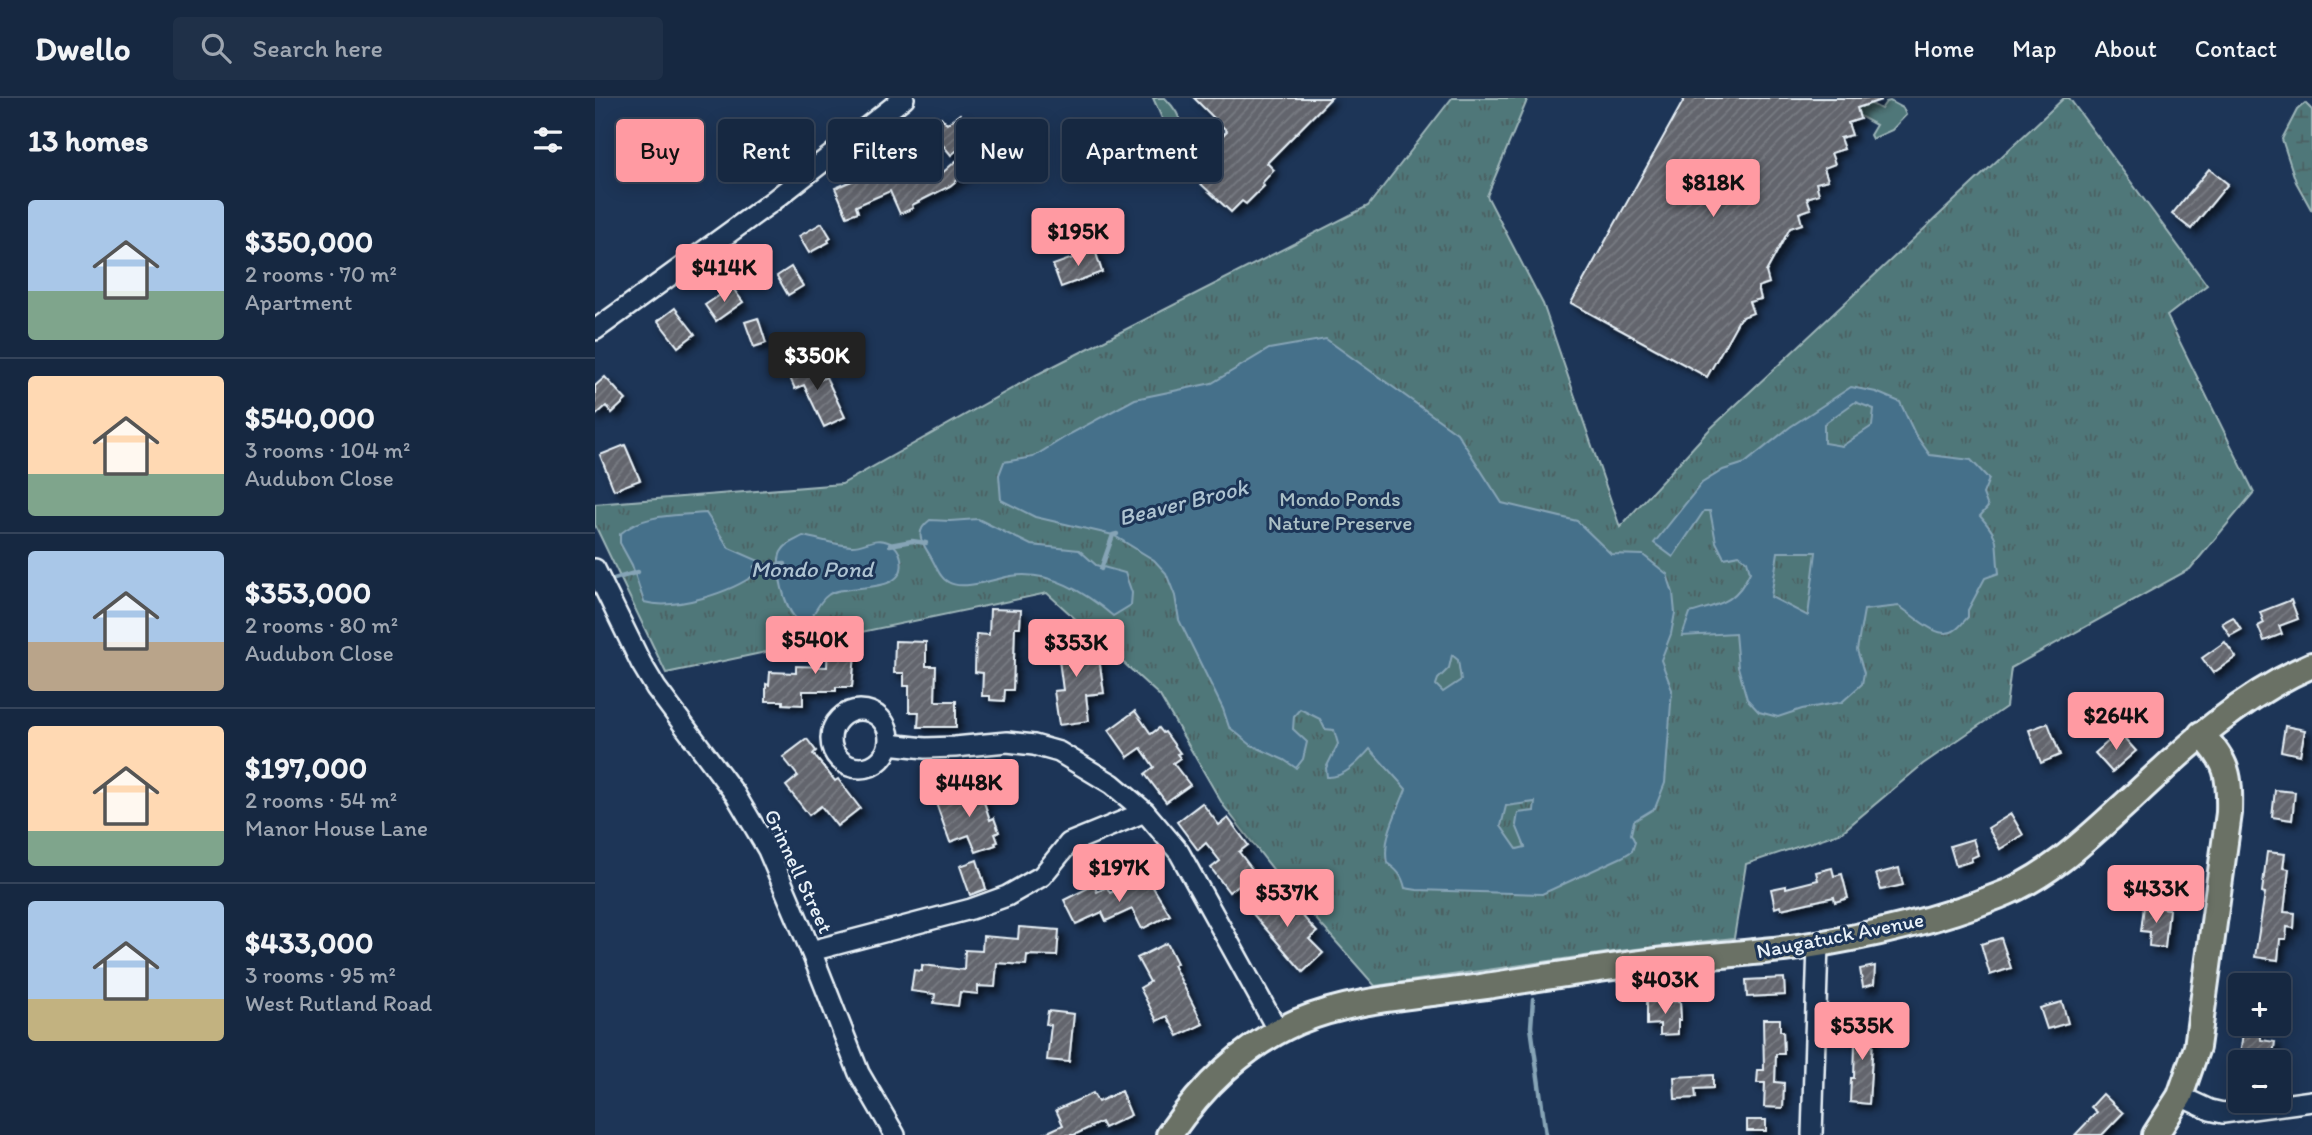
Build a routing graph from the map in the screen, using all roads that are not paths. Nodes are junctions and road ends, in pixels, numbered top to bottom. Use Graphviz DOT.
graph roads {
  1 [pos="904,98"];
  2 [pos="595,330"];
  3 [pos="595,569"];
  4 [pos="2312,665"];
  5 [pos="2201,734"];
  6 [pos="889,744"];
  7 [pos="1145,812"];
  8 [pos="1818,944"];
  9 [pos="811,951"];
  10 [pos="1279,1031"];
  11 [pos="2180,1096"];
  12 [pos="2312,1101"];
  13 [pos="895,1135"];
  14 [pos="1169,1135"];
  15 [pos="1812,1135"];
  16 [pos="2155,1135"];
  1 -- 2 [label="street"];
  3 -- 9 [label="street, Grinnell Street"];
  4 -- 5 [label="main road, Naugatuck Avenue"];
  5 -- 8 [label="main road, Naugatuck Avenue"];
  5 -- 11 [label="main road"];
  6 -- 7 [label="street"];
  7 -- 9 [label="street"];
  7 -- 10 [label="street"];
  8 -- 10 [label="main road, Naugatuck Avenue"];
  8 -- 15 [label="street"];
  9 -- 13 [label="street, Grinnell Street"];
  10 -- 14 [label="main road, Naugatuck Avenue"];
  11 -- 12 [label="street"];
  11 -- 16 [label="main road"];
}
